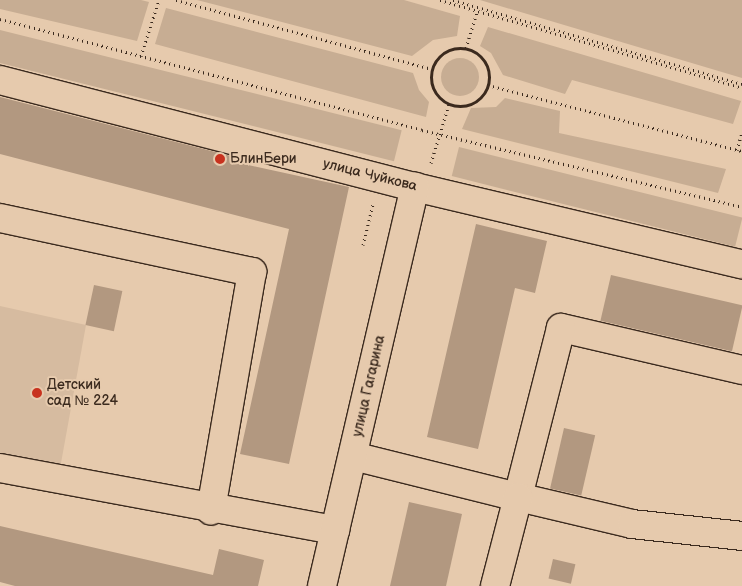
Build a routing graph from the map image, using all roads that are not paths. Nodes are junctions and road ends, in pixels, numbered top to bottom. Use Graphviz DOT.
graph roads {
  1 [pos="0,80"];
  2 [pos="415,187"];
  3 [pos="0,218"];
  4 [pos="742,264"];
  5 [pos="742,370"];
  6 [pos="352,456"];
  7 [pos="0,468"];
  8 [pos="518,497"];
  9 [pos="211,510"];
  10 [pos="335,530"];
  11 [pos="742,536"];
  12 [pos="322,586"];
  13 [pos="495,586"];
  1 -- 2 [label="street, улица Чуйкова"];
  2 -- 4 [label="street, улица Чуйкова"];
  2 -- 6 [label="street, улица Гагарина"];
  3 -- 9 [label="street"];
  5 -- 8 [label="street"];
  6 -- 8 [label="street"];
  6 -- 10 [label="street, улица Гагарина"];
  7 -- 9 [label="street"];
  8 -- 11 [label="street"];
  8 -- 13 [label="street"];
  9 -- 10 [label="street"];
  10 -- 12 [label="street, улица Гагарина"];
}
